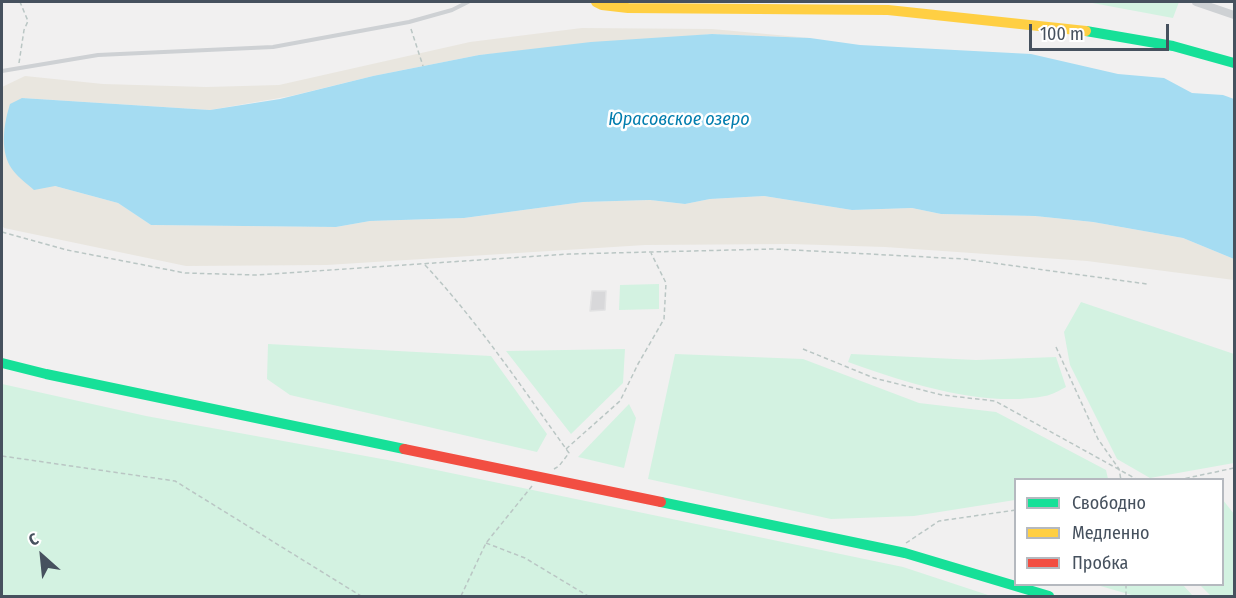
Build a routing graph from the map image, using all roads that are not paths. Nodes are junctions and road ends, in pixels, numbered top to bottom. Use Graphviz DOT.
graph roads {
  1 [pos="468,2"];
  2 [pos="596,2"];
  3 [pos="1196,2"];
  4 [pos="888,6"];
  5 [pos="1234,15"];
  6 [pos="1234,63"];
  7 [pos="2,71"];
  8 [pos="2,363"];
  9 [pos="1049,597"];
  1 -- 7 [label="lane"];
  2 -- 4 [label="main road"];
  3 -- 5 [label="street"];
  4 -- 6 [label="main road"];
  8 -- 9 [label="main road"];
}
